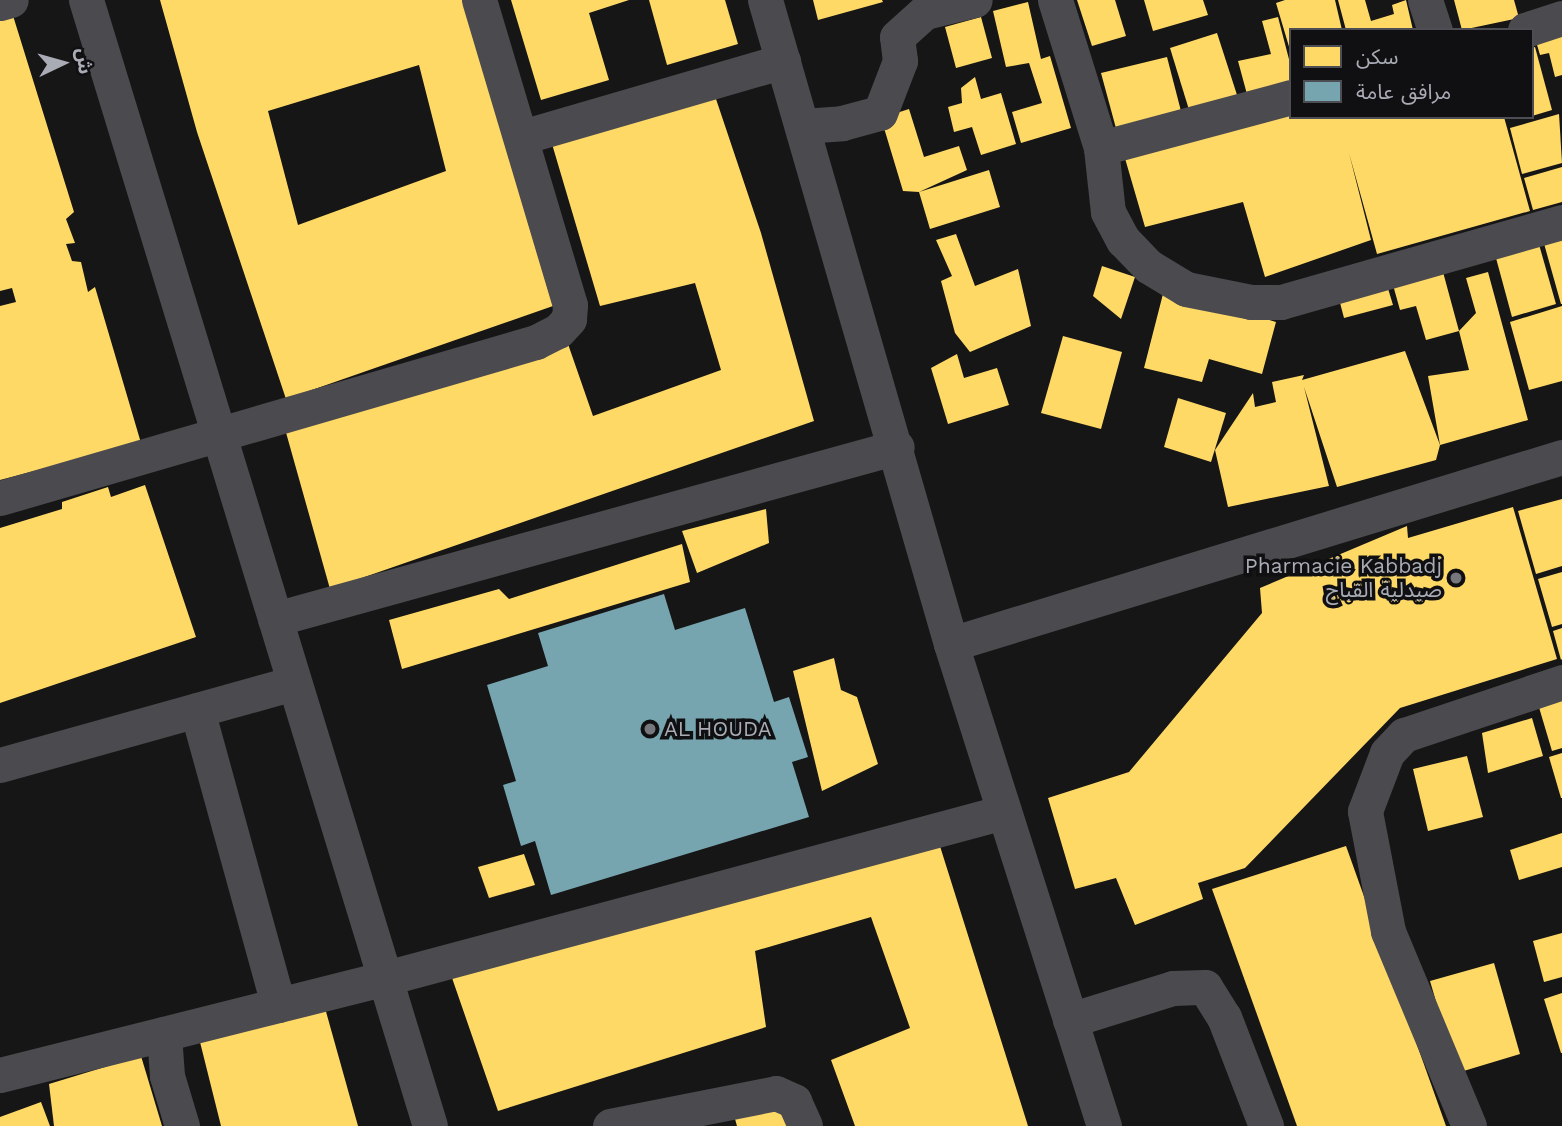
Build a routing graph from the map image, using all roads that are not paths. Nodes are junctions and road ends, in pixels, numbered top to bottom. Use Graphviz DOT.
graph roads {
  1 [pos="12,0"];
  2 [pos="86,0"];
  3 [pos="480,0"];
  4 [pos="765,0"];
  5 [pos="975,0"];
  6 [pos="1055,0"];
  7 [pos="1425,0"];
  8 [pos="0,3"];
  9 [pos="1562,18"];
  10 [pos="1434,28"];
  11 [pos="1531,28"];
  12 [pos="783,61"];
  13 [pos="1289,98"];
  14 [pos="803,126"];
  15 [pos="522,137"];
  16 [pos="1101,148"];
  17 [pos="1562,222"];
  18 [pos="217,435"];
  19 [pos="897,447"];
  20 [pos="1562,457"];
  21 [pos="0,498"];
  22 [pos="275,619"];
  23 [pos="951,644"];
  24 [pos="1562,682"];
  25 [pos="293,683"];
  26 [pos="197,710"];
  27 [pos="0,765"];
  28 [pos="1004,812"];
  29 [pos="386,978"];
  30 [pos="278,1005"];
  31 [pos="1070,1020"];
  32 [pos="164,1034"];
  33 [pos="0,1075"];
  34 [pos="181,1126"];
  35 [pos="430,1126"];
  36 [pos="610,1126"];
  37 [pos="805,1126"];
  38 [pos="1104,1126"];
  39 [pos="1266,1126"];
  40 [pos="1469,1126"];
  1 -- 8 [label="street"];
  2 -- 18 [label="street"];
  3 -- 15 [label="street"];
  4 -- 12 [label="street"];
  5 -- 14 [label="street"];
  6 -- 16 [label="street"];
  7 -- 10 [label="street"];
  9 -- 11 [label="street"];
  12 -- 14 [label="street"];
  12 -- 15 [label="street"];
  13 -- 16 [label="street"];
  14 -- 19 [label="street"];
  15 -- 18 [label="street"];
  16 -- 17 [label="street"];
  18 -- 21 [label="street"];
  18 -- 22 [label="street"];
  19 -- 22 [label="street"];
  19 -- 23 [label="street"];
  20 -- 23 [label="street"];
  22 -- 25 [label="street"];
  23 -- 28 [label="street"];
  24 -- 40 [label="street"];
  25 -- 26 [label="street"];
  25 -- 29 [label="street"];
  26 -- 27 [label="street"];
  26 -- 30 [label="street"];
  28 -- 29 [label="street"];
  28 -- 31 [label="street"];
  29 -- 30 [label="street"];
  29 -- 35 [label="street"];
  30 -- 32 [label="street"];
  31 -- 38 [label="street"];
  31 -- 39 [label="street"];
  32 -- 33 [label="street"];
  32 -- 34 [label="street"];
  36 -- 37 [label="street"];
}
